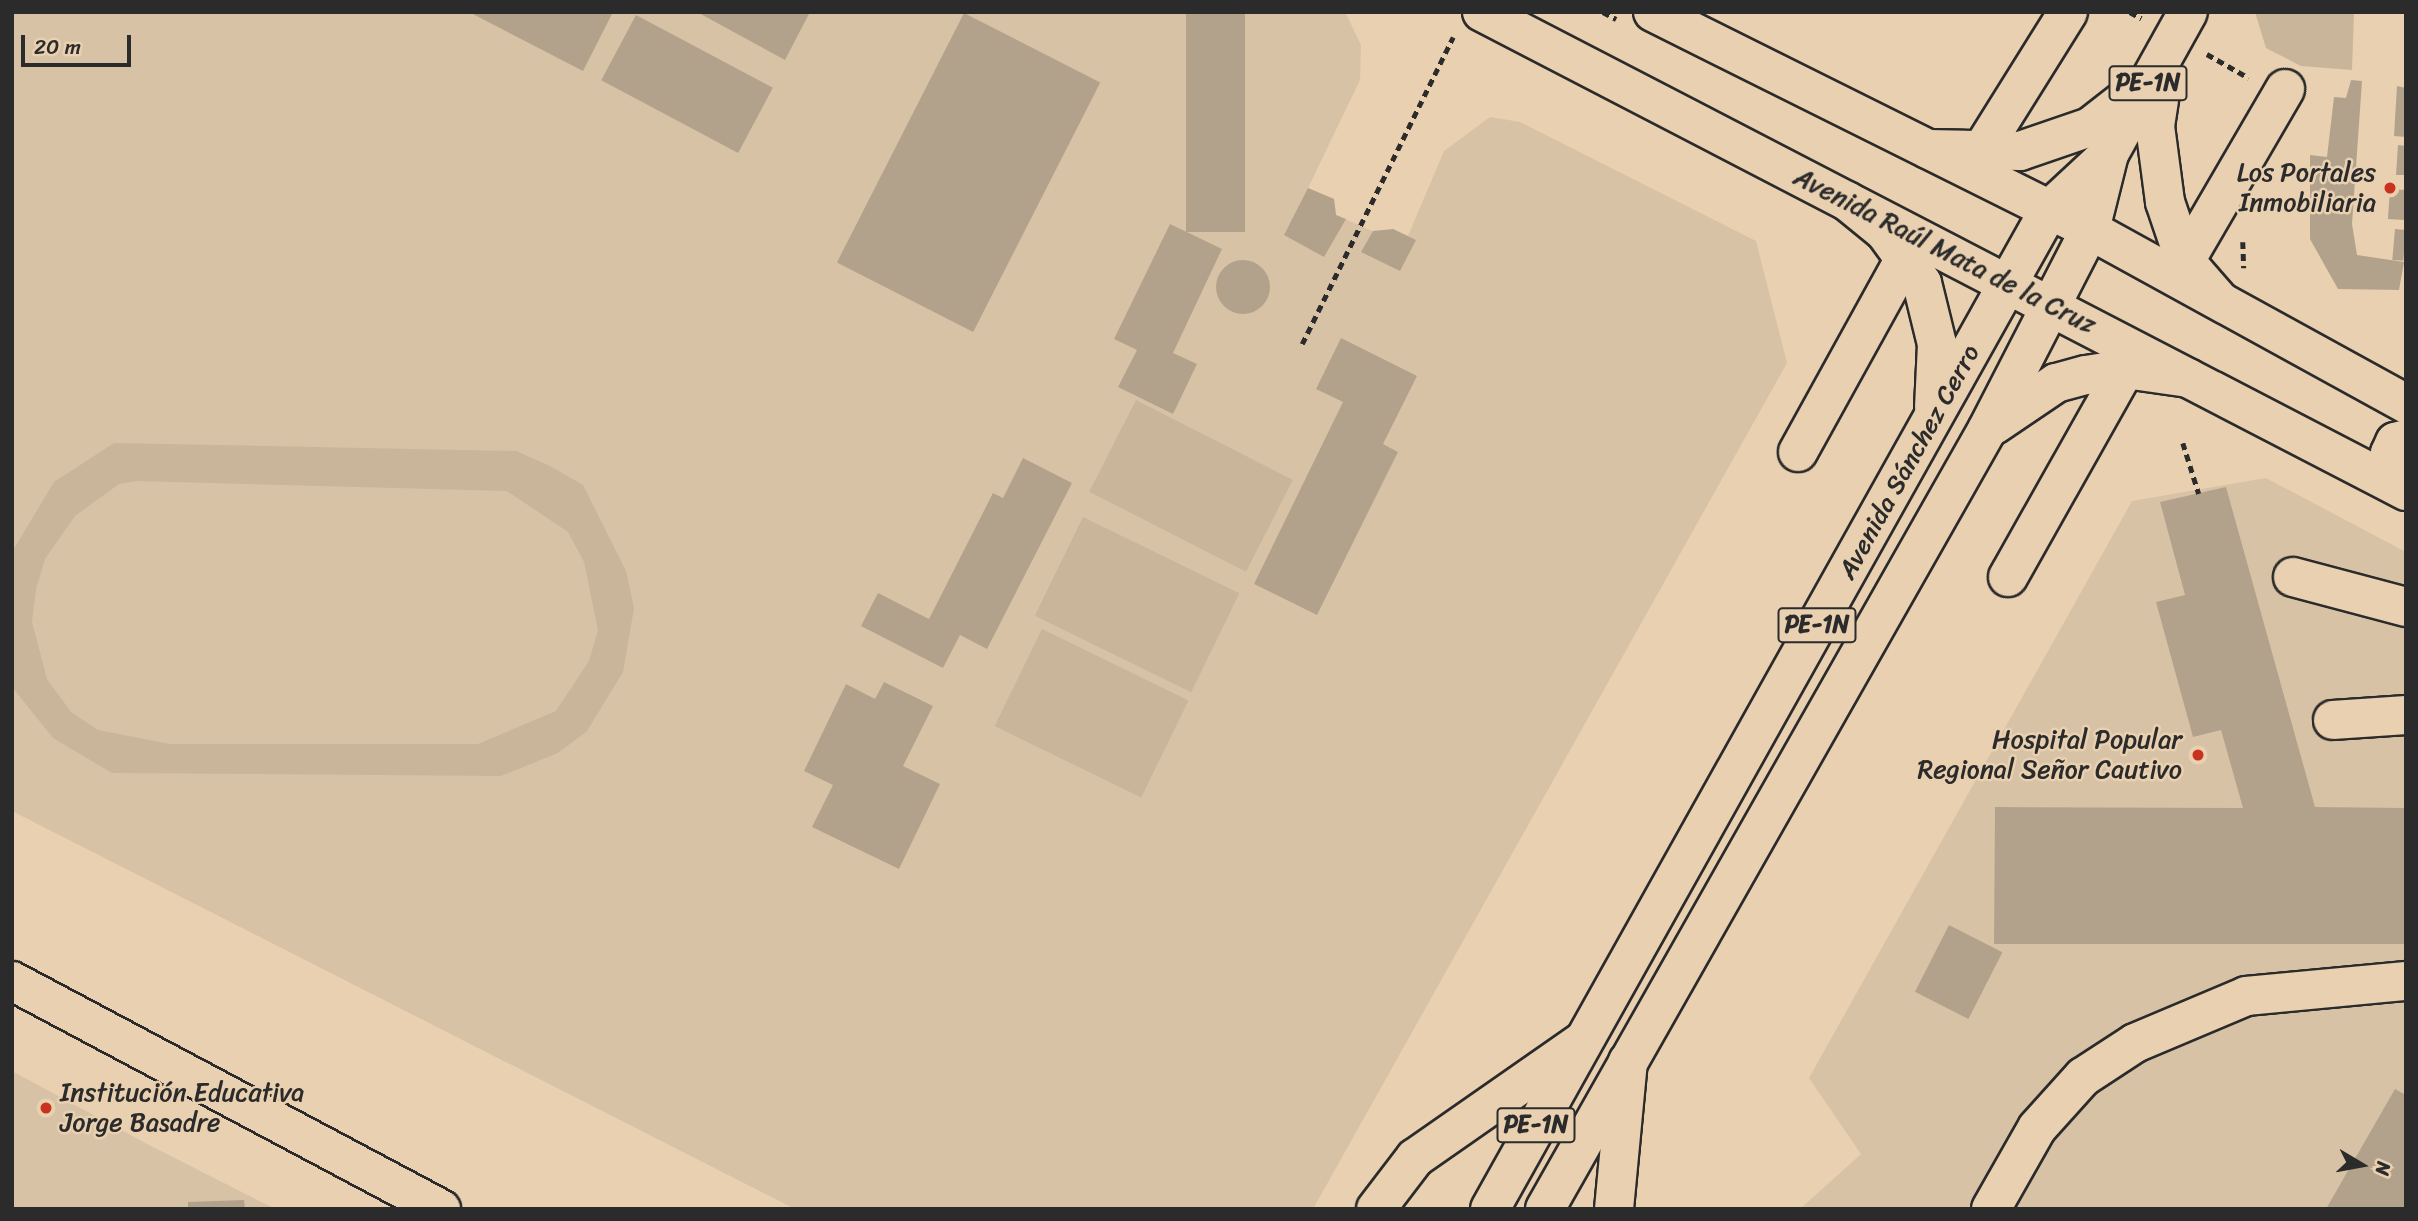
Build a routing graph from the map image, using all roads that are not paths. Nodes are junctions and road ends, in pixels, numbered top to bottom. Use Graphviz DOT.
graph roads {
  1 [pos="1653,12"];
  2 [pos="2068,12"];
  3 [pos="2188,12"];
  4 [pos="1469,23"];
  5 [pos="2159,65"];
  6 [pos="2285,89"];
  7 [pos="1928,149"];
  8 [pos="1980,153"];
  9 [pos="2109,155"];
  10 [pos="1847,201"];
  11 [pos="2049,210"];
  12 [pos="2090,230"];
  13 [pos="1906,256"];
  14 [pos="2186,261"];
  15 [pos="2009,285"];
  16 [pos="2219,300"];
  17 [pos="2050,305"];
  18 [pos="2125,369"];
  19 [pos="2189,377"];
  20 [pos="2406,404"];
  21 [pos="1933,417"];
  22 [pos="1987,430"];
  23 [pos="2406,439"];
  24 [pos="1798,452"];
  25 [pos="2406,481"];
  26 [pos="2406,492"];
  27 [pos="2007,576"];
  28 [pos="2293,577"];
  29 [pos="2406,607"];
  30 [pos="2406,715"];
  31 [pos="2333,720"];
  32 [pos="12,981"];
  33 [pos="2406,981"];
  34 [pos="1583,1041"];
  35 [pos="1628,1062"];
  36 [pos="441,1209"];
  37 [pos="1376,1209"];
  38 [pos="1490,1209"];
  39 [pos="1545,1209"];
  40 [pos="1614,1209"];
  41 [pos="1991,1209"];
  1 -- 7 [label="main road"];
  2 -- 8 [label="main road"];
  3 -- 5 [label="main road, Avenida Sánchez Cerro / PE-1N"];
  4 -- 10 [label="main road, Avenida Raúl Mata de la Cruz"];
  5 -- 8 [label="main road"];
  5 -- 9 [label="main road, Avenida Sánchez Cerro / PE-1N"];
  5 -- 14 [label="main road"];
  6 -- 14 [label="main road"];
  7 -- 8 [label="main road"];
  7 -- 11 [label="main road"];
  9 -- 11 [label="main road, Avenida Sánchez Cerro / PE-1N"];
  9 -- 12 [label="main road, Avenida Sánchez Cerro / PE-1N"];
  10 -- 13 [label="main road"];
  10 -- 15 [label="main road, Avenida Raúl Mata de la Cruz"];
  11 -- 12 [label="main road"];
  11 -- 15 [label="main road, Avenida Sánchez Cerro / PE-1N"];
  12 -- 16 [label="main road"];
  12 -- 17 [label="main road, Avenida Sánchez Cerro / PE-1N"];
  13 -- 21 [label="main road"];
  13 -- 24 [label="main road"];
  14 -- 16 [label="main road"];
  15 -- 17 [label="main road, Avenida Raúl Mata de la Cruz"];
  15 -- 21 [label="main road, Avenida Sánchez Cerro / PE-1N"];
  16 -- 20 [label="main road"];
  17 -- 19 [label="main road, Avenida Raúl Mata de la Cruz"];
  17 -- 22 [label="main road, Avenida Sánchez Cerro / PE-1N"];
  18 -- 19 [label="main road"];
  18 -- 22 [label="main road"];
  18 -- 27 [label="main road"];
  19 -- 26 [label="main road, Avenida Raúl Mata de la Cruz"];
  21 -- 34 [label="main road, Avenida Sánchez Cerro / PE-1N"];
  22 -- 35 [label="main road, Avenida Sánchez Cerro / PE-1N"];
  23 -- 25 [label="main road"];
  28 -- 29 [label="main road"];
  30 -- 31 [label="main road"];
  32 -- 36 [label="main road"];
  33 -- 41 [label="main road"];
  34 -- 37 [label="main road, Avenida Sánchez Cerro"];
  34 -- 38 [label="main road, Avenida Sánchez Cerro / PE-1N"];
  35 -- 39 [label="main road, Avenida Sánchez Cerro / PE-1N"];
  35 -- 40 [label="main road, Avenida Sánchez Cerro"];
}
